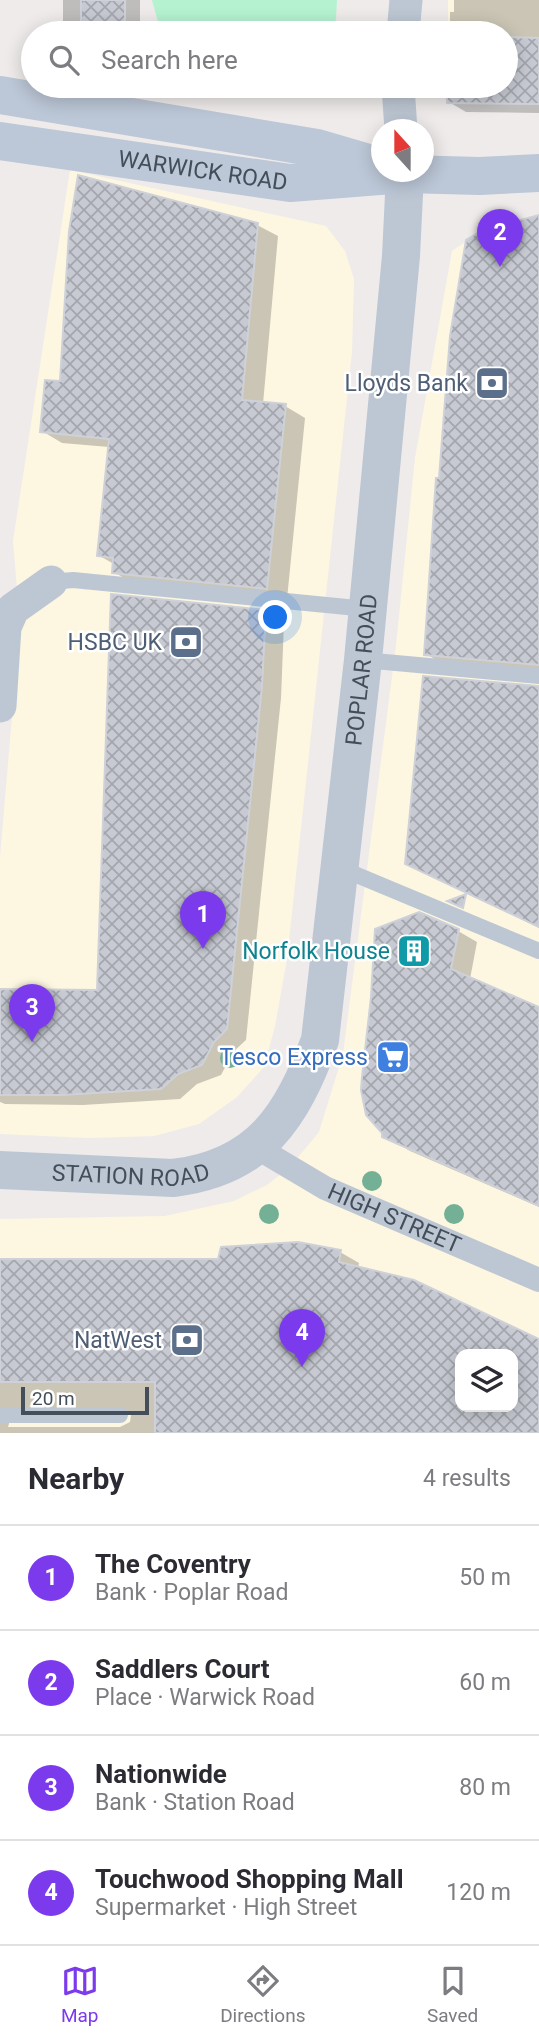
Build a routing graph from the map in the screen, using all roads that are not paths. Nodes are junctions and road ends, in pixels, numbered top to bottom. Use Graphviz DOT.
graph roads {
  1 [pos="405,0"];
  2 [pos="404,21"];
  3 [pos="2,94"];
  4 [pos="21,97"];
  5 [pos="25,98"];
  6 [pos="399,98"];
  7 [pos="400,119"];
  8 [pos="0,141"];
  9 [pos="371,164"];
  10 [pos="434,173"];
  11 [pos="539,173"];
  12 [pos="371,174"];
  13 [pos="398,182"];
  14 [pos="51,582"];
  15 [pos="6,608"];
  16 [pos="367,609"];
  17 [pos="363,660"];
  18 [pos="539,676"];
  19 [pos="0,706"];
  20 [pos="340,868"];
  21 [pos="539,951"];
  22 [pos="256,1147"];
  23 [pos="0,1170"];
  24 [pos="539,1280"];
  25 [pos="0,1415"];
  26 [pos="120,1415"];
  1 -- 2 [label="street"];
  3 -- 4 [label="main road, WARWICK ROAD"];
  5 -- 9 [label="main road, WARWICK ROAD"];
  6 -- 7 [label="street"];
  8 -- 12 [label="main road, WARWICK ROAD"];
  10 -- 11 [label="main road, WARWICK ROAD"];
  13 -- 16 [label="street, POPLAR ROAD"];
  14 -- 15 [label="street"];
  14 -- 16 [label="lane"];
  15 -- 19 [label="street"];
  16 -- 17 [label="street, POPLAR ROAD"];
  17 -- 18 [label="lane"];
  17 -- 20 [label="street, POPLAR ROAD"];
  20 -- 21 [label="lane"];
  20 -- 22 [label="street, POPLAR ROAD"];
  22 -- 23 [label="street, STATION ROAD"];
  22 -- 24 [label="street, HIGH STREET"];
  25 -- 26 [label="lane"];
}
